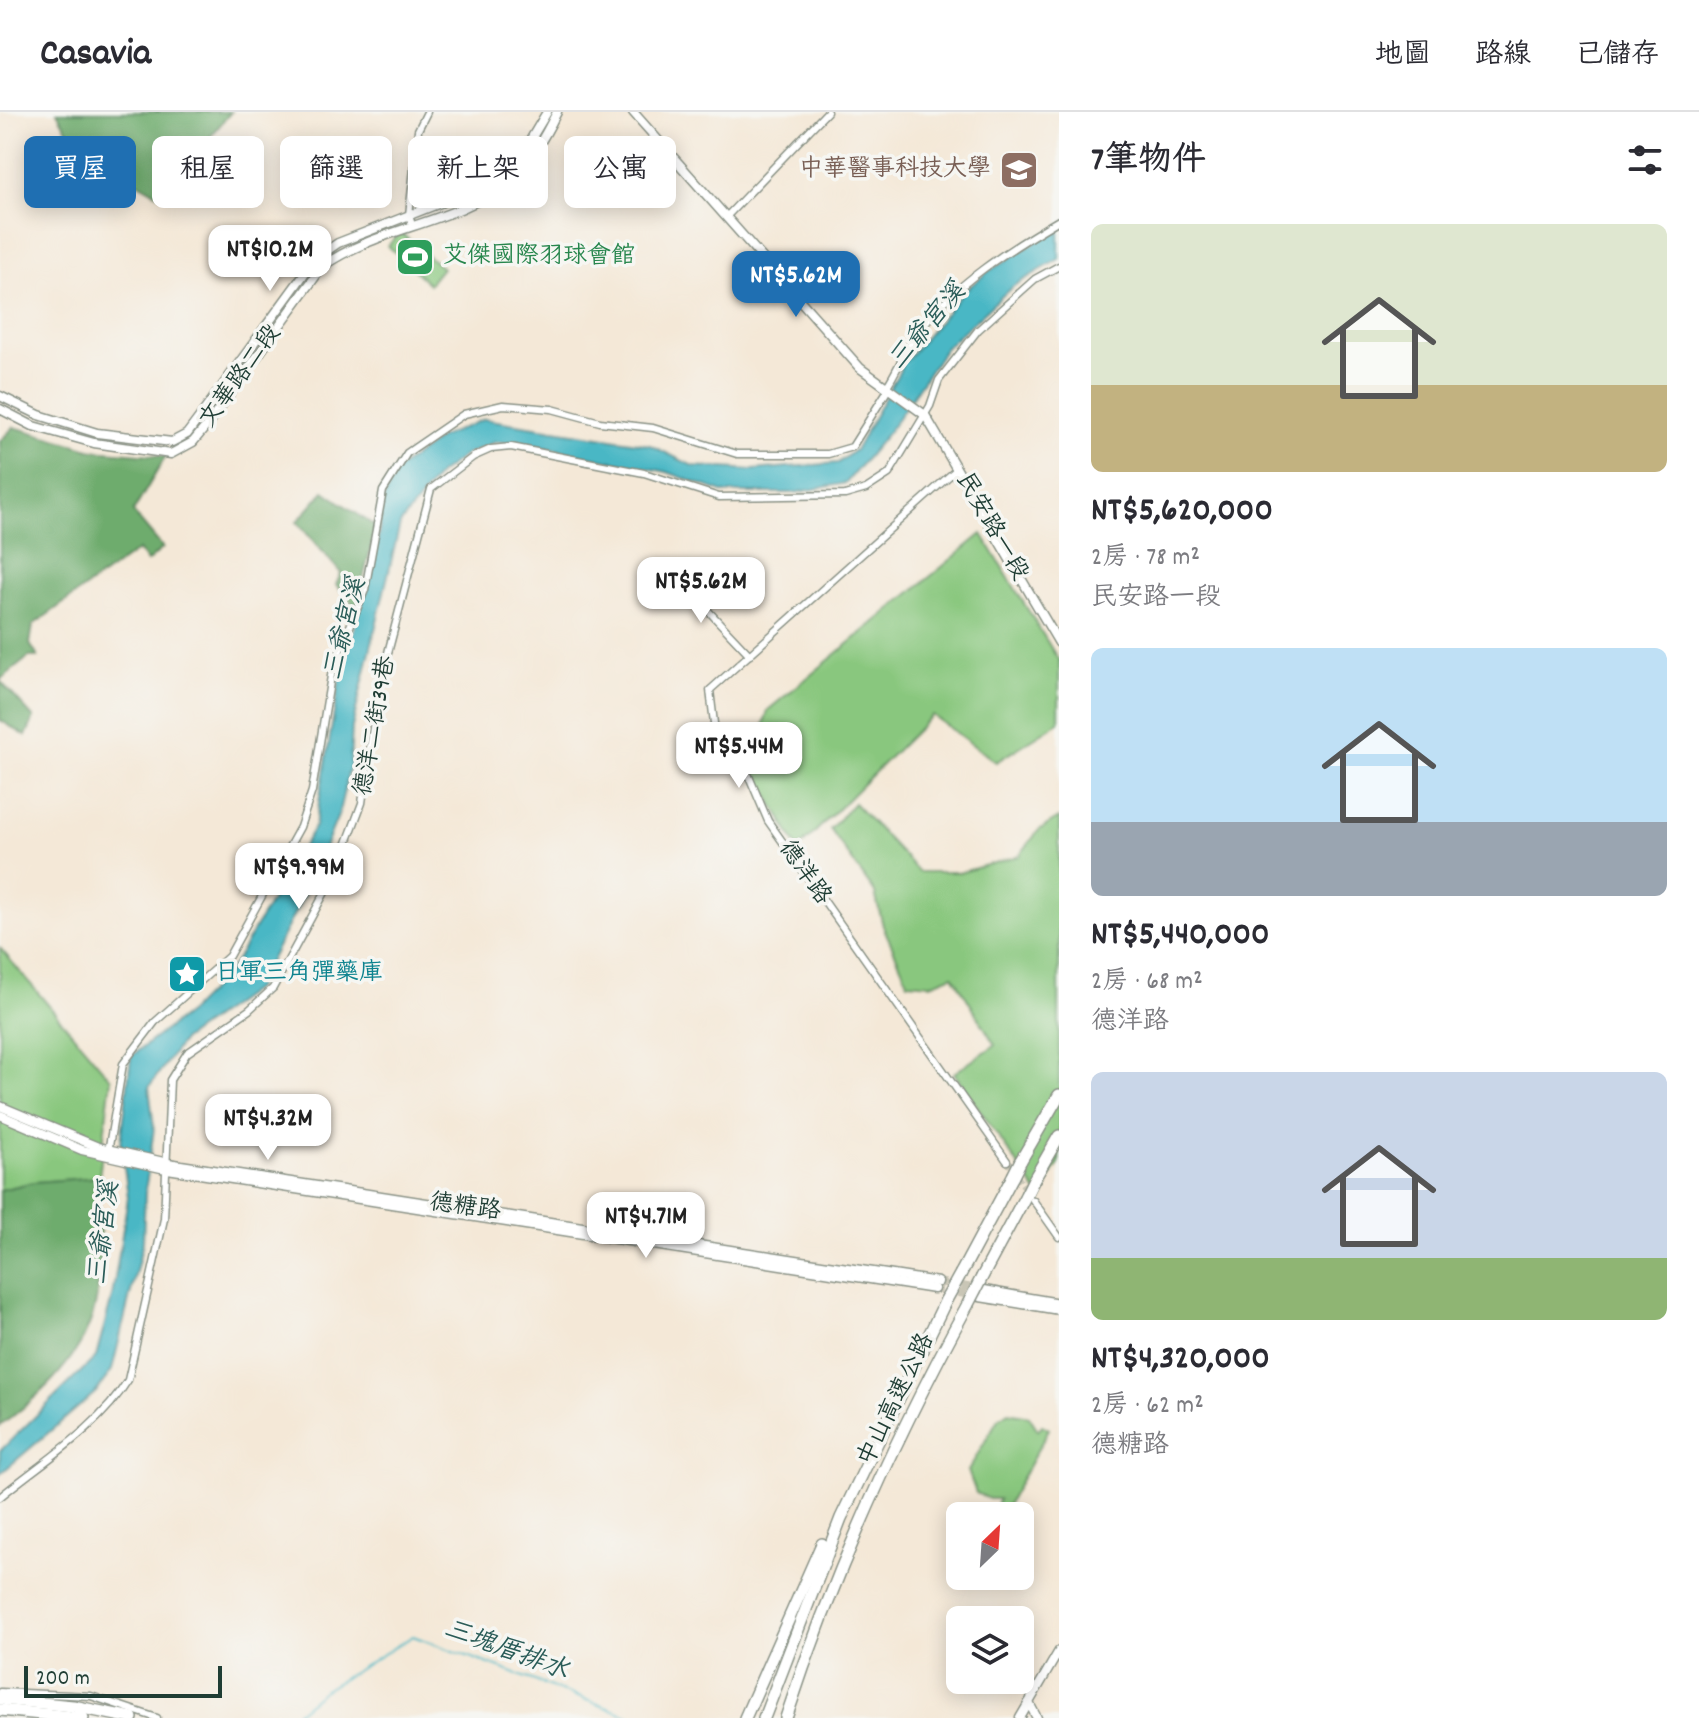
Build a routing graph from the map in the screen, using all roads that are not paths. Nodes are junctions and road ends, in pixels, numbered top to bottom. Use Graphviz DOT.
graph roads {
  1 [pos="427,112"];
  2 [pos="547,112"];
  3 [pos="557,112"];
  4 [pos="633,112"];
  5 [pos="827,112"];
  6 [pos="409,215"];
  7 [pos="728,215"];
  8 [pos="1059,220"];
  9 [pos="412,225"];
  10 [pos="1059,266"];
  11 [pos="890,388"];
  12 [pos="0,396"];
  13 [pos="0,409"];
  14 [pos="923,413"];
  15 [pos="957,469"];
  16 [pos="664,576"];
  17 [pos="1059,643"];
  18 [pos="750,655"];
  19 [pos="1059,1095"];
  20 [pos="0,1106"];
  21 [pos="0,1115"];
  22 [pos="1059,1136"];
  23 [pos="111,1154"];
  24 [pos="1007,1161"];
  25 [pos="165,1166"];
  26 [pos="1030,1197"];
  27 [pos="1059,1237"];
  28 [pos="936,1286"];
  29 [pos="1059,1303"];
  30 [pos="1059,1310"];
  31 [pos="0,1497"];
  32 [pos="863,1516"];
  33 [pos="841,1518"];
  34 [pos="1059,1651"];
  35 [pos="0,1692"];
  36 [pos="0,1699"];
  37 [pos="1029,1703"];
  38 [pos="0,1710"];
  39 [pos="83,1718"];
  40 [pos="132,1718"];
  41 [pos="157,1718"];
  42 [pos="745,1718"];
  43 [pos="764,1718"];
  44 [pos="786,1718"];
  45 [pos="794,1718"];
  46 [pos="1020,1718"];
  47 [pos="1037,1718"];
  1 -- 6 [label="street"];
  2 -- 6 [label="street, 文華路二段"];
  3 -- 9 [label="street, 文華路二段"];
  4 -- 7 [label="street"];
  5 -- 7 [label="street"];
  6 -- 9 [label="street"];
  6 -- 12 [label="street, 文華路二段"];
  7 -- 11 [label="street"];
  8 -- 11 [label="street"];
  9 -- 13 [label="street, 文華路二段"];
  10 -- 14 [label="street, 德洋二街39巷"];
  11 -- 14 [label="street"];
  11 -- 23 [label="street"];
  14 -- 15 [label="street, 民安路一段"];
  14 -- 25 [label="street, 德洋二街39巷"];
  15 -- 17 [label="street, 民安路一段"];
  15 -- 18 [label="street, 德洋路"];
  16 -- 18 [label="street"];
  18 -- 24 [label="street, 德洋路"];
  19 -- 33 [label="highway, 中山高速公路, bridge"];
  20 -- 23 [label="street, 德糖路"];
  21 -- 23 [label="street, 德糖路"];
  22 -- 26 [label="highway, 中山高速公路, bridge"];
  23 -- 25 [label="street, 德糖路"];
  25 -- 28 [label="street, 德糖路"];
  25 -- 31 [label="street, 德洋二街39巷"];
  26 -- 27 [label="street"];
  26 -- 32 [label="highway, 中山高速公路, bridge"];
  29 -- 30 [label="street"];
  32 -- 44 [label="highway, 中山高速公路"];
  32 -- 45 [label="highway"];
  33 -- 42 [label="highway"];
  33 -- 43 [label="highway, 中山高速公路"];
  34 -- 37 [label="street"];
  35 -- 41 [label="street"];
  36 -- 40 [label="highway"];
  37 -- 46 [label="street"];
  37 -- 47 [label="street"];
  38 -- 39 [label="highway"];
}
